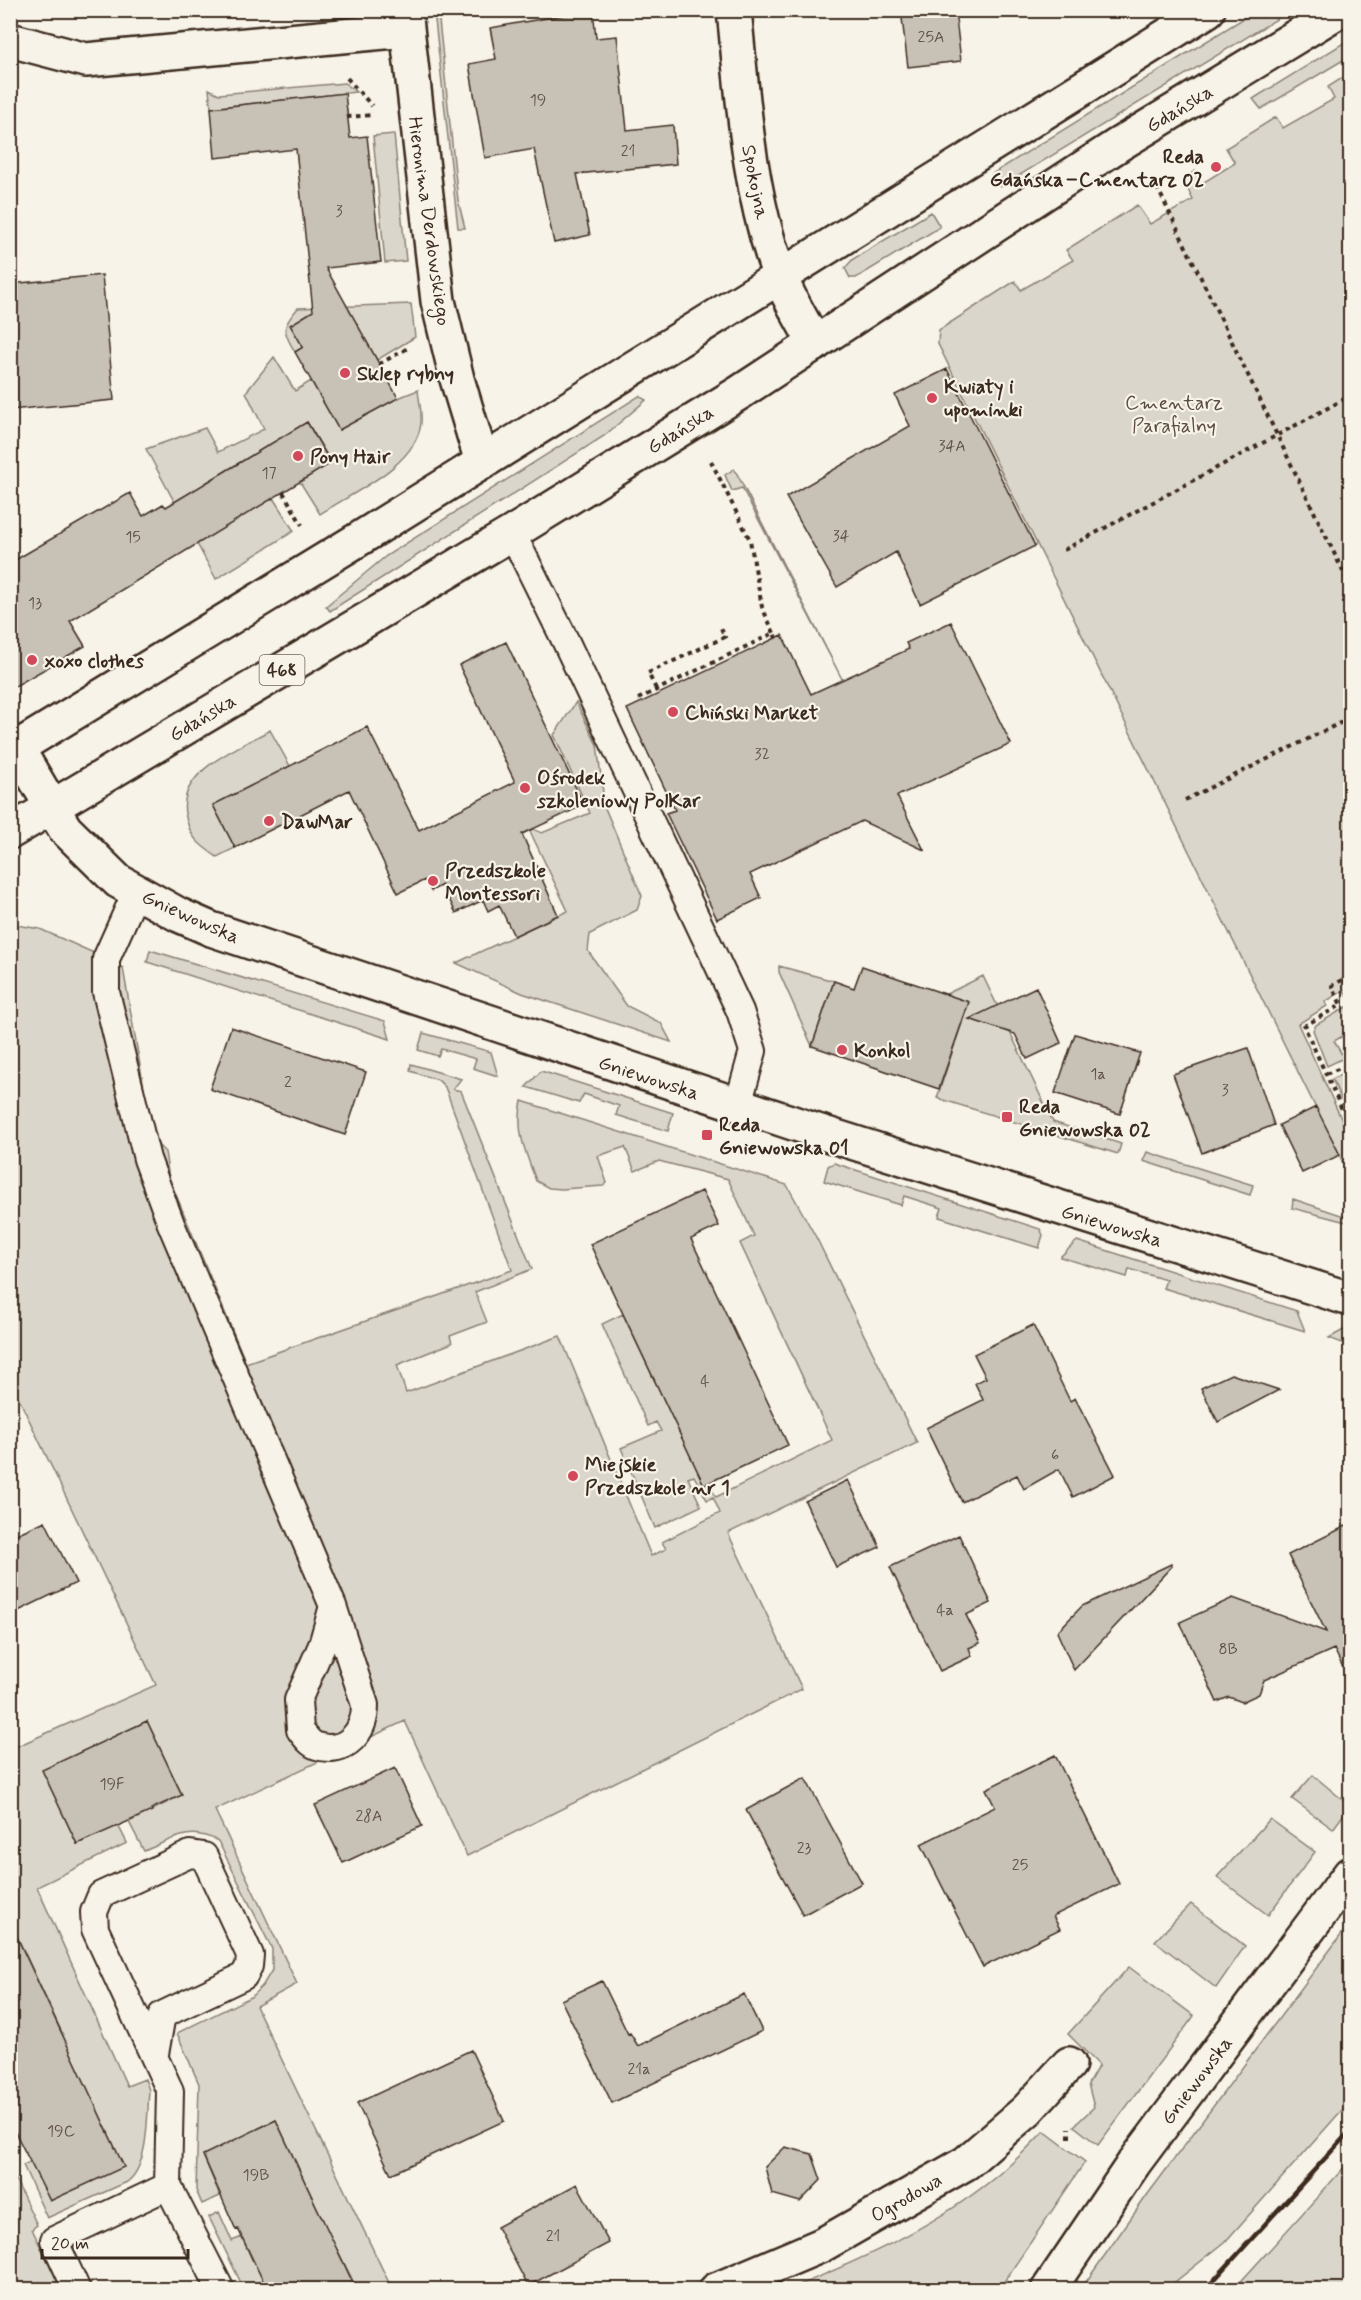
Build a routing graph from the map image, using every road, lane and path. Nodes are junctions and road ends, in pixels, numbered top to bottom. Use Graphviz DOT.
graph roads {
  1 [pos="734,10"];
  2 [pos="1208,10"];
  3 [pos="1340,10"];
  4 [pos="406,20"];
  5 [pos="10,40"];
  6 [pos="346,78"];
  7 [pos="379,114"];
  8 [pos="1157,187"];
  9 [pos="779,275"];
  10 [pos="815,344"];
  11 [pos="411,347"];
  12 [pos="380,364"];
  13 [pos="1350,396"];
  14 [pos="1277,434"];
  15 [pos="711,461"];
  16 [pos="482,462"];
  17 [pos="282,492"];
  18 [pos="306,531"];
  19 [pos="512,533"];
  20 [pos="1064,549"];
  21 [pos="1350,586"];
  22 [pos="721,628"];
  23 [pos="774,633"];
  24 [pos="776,638"];
  25 [pos="656,689"];
  26 [pos="640,703"];
  27 [pos="1350,718"];
  28 [pos="14,750"];
  29 [pos="1185,800"];
  30 [pos="52,807"];
  31 [pos="10,832"];
  32 [pos="136,892"];
  33 [pos="1350,975"];
  34 [pos="1326,1074"];
  35 [pos="1350,1076"];
  36 [pos="738,1105"];
  37 [pos="1350,1127"];
  38 [pos="1350,1299"];
  39 [pos="333,1606"];
  40 [pos="1350,1874"];
  41 [pos="154,2054"];
  42 [pos="1069,2064"];
  43 [pos="168,2186"];
  44 [pos="77,2289"];
  45 [pos="221,2289"];
  46 [pos="716,2289"];
  47 [pos="1048,2289"];
  1 -- 9 [label="street, Spokojna"];
  2 -- 9 [label="street"];
  3 -- 10 [label="street, Gdańska / 468"];
  4 -- 5 [label="street"];
  4 -- 16 [label="street, Hieronima Derdowskiego"];
  6 -- 7 [label="path"];
  8 -- 14 [label="path"];
  9 -- 10 [label="street, Spokojna"];
  9 -- 16 [label="street"];
  10 -- 19 [label="street, Gdańska / 468"];
  11 -- 12 [label="path"];
  13 -- 14 [label="path"];
  14 -- 20 [label="path"];
  14 -- 21 [label="path"];
  15 -- 23 [label="path"];
  16 -- 28 [label="street"];
  17 -- 18 [label="path"];
  19 -- 30 [label="street, Gdańska / 468"];
  19 -- 36 [label="lane"];
  22 -- 25 [label="path"];
  23 -- 24 [label="path"];
  23 -- 25 [label="path"];
  25 -- 26 [label="path"];
  27 -- 29 [label="path"];
  28 -- 30 [label="street, Gniewowska"];
  30 -- 31 [label="street, Gdańska / 468"];
  30 -- 32 [label="street, Gniewowska"];
  32 -- 36 [label="street, Gniewowska"];
  32 -- 39 [label="lane"];
  33 -- 34 [label="path"];
  34 -- 35 [label="path"];
  34 -- 37 [label="path"];
  36 -- 38 [label="street, Gniewowska"];
  39 -- 39 [label="lane"];
  40 -- 47 [label="street, Gniewowska"];
  41 -- 41 [label="lane"];
  41 -- 43 [label="lane"];
  42 -- 46 [label="street, Ogrodowa"];
  43 -- 44 [label="lane"];
  43 -- 45 [label="lane"];
}
